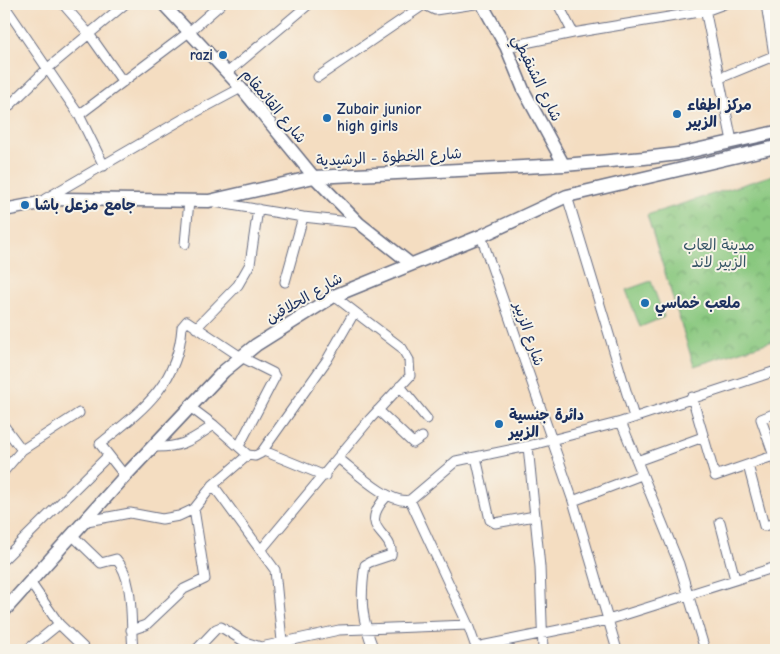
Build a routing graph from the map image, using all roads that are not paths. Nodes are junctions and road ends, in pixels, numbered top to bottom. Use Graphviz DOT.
graph roads {
  1 [pos="63,4"];
  2 [pos="125,4"];
  3 [pos="163,4"];
  4 [pos="221,4"];
  5 [pos="309,4"];
  6 [pos="424,4"];
  7 [pos="475,4"];
  8 [pos="482,4"];
  9 [pos="558,4"];
  10 [pos="724,4"];
  11 [pos="766,4"];
  12 [pos="4,5"];
  13 [pos="705,8"];
  14 [pos="189,32"];
  15 [pos="574,33"];
  16 [pos="89,34"];
  17 [pos="506,47"];
  18 [pos="775,55"];
  19 [pos="47,69"];
  20 [pos="227,73"];
  21 [pos="318,77"];
  22 [pos="720,78"];
  23 [pos="123,82"];
  24 [pos="241,88"];
  25 [pos="4,111"];
  26 [pos="79,115"];
  27 [pos="776,132"];
  28 [pos="732,141"];
  29 [pos="711,146"];
  30 [pos="776,147"];
  31 [pos="714,160"];
  32 [pos="564,165"];
  33 [pos="104,166"];
  34 [pos="314,177"];
  35 [pos="566,196"];
  36 [pos="41,201"];
  37 [pos="189,201"];
  38 [pos="209,201"];
  39 [pos="258,209"];
  40 [pos="4,210"];
  41 [pos="303,217"];
  42 [pos="359,223"];
  43 [pos="481,236"];
  44 [pos="185,244"];
  45 [pos="411,264"];
  46 [pos="285,282"];
  47 [pos="334,296"];
  48 [pos="354,313"];
  49 [pos="196,328"];
  50 [pos="241,357"];
  51 [pos="776,371"];
  52 [pos="400,386"];
  53 [pos="692,397"];
  54 [pos="190,407"];
  55 [pos="378,410"];
  56 [pos="79,413"];
  57 [pos="776,413"];
  58 [pos="634,418"];
  59 [pos="427,419"];
  60 [pos="621,422"];
  61 [pos="214,425"];
  62 [pos="4,426"];
  63 [pos="422,437"];
  64 [pos="704,437"];
  65 [pos="552,441"];
  66 [pos="239,446"];
  67 [pos="528,446"];
  68 [pos="152,447"];
  69 [pos="22,450"];
  70 [pos="264,451"];
  71 [pos="248,455"];
  72 [pos="108,456"];
  73 [pos="476,457"];
  74 [pos="775,457"];
  75 [pos="338,458"];
  76 [pos="637,461"];
  77 [pos="748,465"];
  78 [pos="4,472"];
  79 [pos="641,475"];
  80 [pos="125,476"];
  81 [pos="325,476"];
  82 [pos="213,485"];
  83 [pos="387,496"];
  84 [pos="410,500"];
  85 [pos="573,501"];
  86 [pos="194,509"];
  87 [pos="535,516"];
  88 [pos="87,520"];
  89 [pos="720,522"];
  90 [pos="776,523"];
  91 [pos="73,536"];
  92 [pos="261,550"];
  93 [pos="4,559"];
  94 [pos="776,567"];
  95 [pos="735,579"];
  96 [pos="30,582"];
  97 [pos="688,594"];
  98 [pos="4,611"];
  99 [pos="608,620"];
  100 [pos="59,624"];
  101 [pos="468,625"];
  102 [pos="131,630"];
  103 [pos="366,631"];
  104 [pos="542,633"];
  105 [pos="282,642"];
  106 [pos="270,648"];
  107 [pos="476,649"];
  108 [pos="27,650"];
  109 [pos="86,650"];
  110 [pos="133,650"];
  111 [pos="196,650"];
  112 [pos="374,650"];
  113 [pos="543,650"];
  114 [pos="617,650"];
  115 [pos="705,650"];
  1 -- 16 [label="street"];
  2 -- 16 [label="street"];
  3 -- 14 [label="street, شارع القائمقام"];
  4 -- 14 [label="street"];
  5 -- 20 [label="street"];
  6 -- 7 [label="street"];
  6 -- 21 [label="street"];
  8 -- 17 [label="street, شارع الشنقيطي"];
  9 -- 15 [label="street"];
  10 -- 13 [label="street"];
  11 -- 18 [label="street"];
  12 -- 19 [label="street"];
  13 -- 15 [label="street"];
  13 -- 22 [label="street"];
  14 -- 20 [label="street, شارع القائمقام"];
  14 -- 23 [label="street"];
  15 -- 17 [label="street"];
  16 -- 19 [label="street"];
  16 -- 23 [label="street"];
  17 -- 32 [label="street, شارع الشنقيطي"];
  18 -- 22 [label="street"];
  19 -- 25 [label="street"];
  19 -- 26 [label="street"];
  20 -- 24 [label="street, شارع القائمقام"];
  22 -- 28 [label="street"];
  23 -- 26 [label="street"];
  24 -- 33 [label="street"];
  24 -- 34 [label="street, شارع القائمقام"];
  26 -- 33 [label="street"];
  27 -- 28 [label="main road, شارع الخطوة - الرشيدية"];
  28 -- 29 [label="main road, شارع الخطوة - الرشيدية"];
  29 -- 31 [label="main road"];
  29 -- 32 [label="main road, شارع الخطوة - الرشيدية"];
  30 -- 31 [label="main road, شارع الحلاقين"];
  31 -- 35 [label="main road, شارع الحلاقين"];
  32 -- 34 [label="main road, شارع الخطوة - الرشيدية"];
  33 -- 36 [label="street"];
  34 -- 38 [label="main road, شارع الخطوة - الرشيدية"];
  34 -- 42 [label="street, شارع القائمقام"];
  35 -- 43 [label="main road, شارع الحلاقين"];
  35 -- 58 [label="street"];
  36 -- 37 [label="main road, شارع الخطوة - الرشيدية"];
  36 -- 40 [label="main road, شارع الخطوة - الرشيدية"];
  37 -- 38 [label="main road, شارع الخطوة - الرشيدية"];
  37 -- 44 [label="street"];
  38 -- 39 [label="street"];
  39 -- 41 [label="street"];
  39 -- 49 [label="street"];
  41 -- 42 [label="street"];
  41 -- 46 [label="street"];
  42 -- 45 [label="street, شارع القائمقام"];
  43 -- 45 [label="main road, شارع الحلاقين"];
  43 -- 65 [label="street, شارع الزبير"];
  45 -- 47 [label="main road, شارع الحلاقين"];
  47 -- 48 [label="street"];
  47 -- 50 [label="main road, شارع الحلاقين"];
  48 -- 52 [label="street"];
  48 -- 70 [label="street"];
  49 -- 50 [label="street"];
  49 -- 72 [label="street"];
  50 -- 54 [label="main road, شارع الحلاقين"];
  50 -- 66 [label="street"];
  51 -- 53 [label="street"];
  52 -- 55 [label="street"];
  52 -- 59 [label="street"];
  53 -- 58 [label="street"];
  53 -- 64 [label="street"];
  54 -- 61 [label="street"];
  54 -- 68 [label="main road, شارع الحلاقين"];
  55 -- 63 [label="street"];
  55 -- 75 [label="street"];
  56 -- 69 [label="street"];
  57 -- 74 [label="street"];
  58 -- 60 [label="street"];
  60 -- 65 [label="street"];
  60 -- 76 [label="street"];
  61 -- 66 [label="street"];
  61 -- 68 [label="street"];
  62 -- 69 [label="street"];
  64 -- 76 [label="street"];
  64 -- 77 [label="street"];
  65 -- 67 [label="street"];
  65 -- 85 [label="street, شارع الزبير"];
  66 -- 71 [label="street"];
  67 -- 73 [label="street"];
  67 -- 87 [label="street"];
  68 -- 80 [label="main road, شارع الحلاقين"];
  69 -- 78 [label="street"];
  70 -- 71 [label="street"];
  70 -- 81 [label="street"];
  71 -- 82 [label="street"];
  72 -- 80 [label="street"];
  72 -- 93 [label="street"];
  73 -- 84 [label="street"];
  73 -- 87 [label="street"];
  74 -- 77 [label="street"];
  75 -- 81 [label="street"];
  75 -- 83 [label="street"];
  76 -- 79 [label="street"];
  77 -- 90 [label="street"];
  79 -- 85 [label="street"];
  79 -- 97 [label="street"];
  80 -- 88 [label="main road, شارع الحلاقين"];
  81 -- 92 [label="street"];
  82 -- 86 [label="street"];
  82 -- 92 [label="street"];
  83 -- 84 [label="street"];
  83 -- 103 [label="street"];
  84 -- 101 [label="street"];
  85 -- 99 [label="street, شارع الزبير"];
  86 -- 88 [label="street"];
  86 -- 102 [label="street"];
  87 -- 104 [label="street"];
  88 -- 91 [label="main road, شارع الحلاقين"];
  89 -- 95 [label="street"];
  91 -- 96 [label="main road, شارع الحلاقين"];
  91 -- 102 [label="street"];
  92 -- 105 [label="street"];
  94 -- 95 [label="street"];
  95 -- 97 [label="street"];
  96 -- 98 [label="main road, شارع الحلاقين"];
  96 -- 100 [label="street"];
  97 -- 99 [label="street"];
  97 -- 115 [label="street"];
  99 -- 104 [label="street"];
  99 -- 114 [label="street, شارع الزبير"];
  100 -- 108 [label="street"];
  100 -- 109 [label="street"];
  101 -- 103 [label="street"];
  101 -- 107 [label="street"];
  102 -- 110 [label="street"];
  103 -- 105 [label="street"];
  103 -- 112 [label="street"];
  104 -- 107 [label="street"];
  104 -- 113 [label="street"];
  105 -- 106 [label="street"];
  106 -- 111 [label="street"];
}
